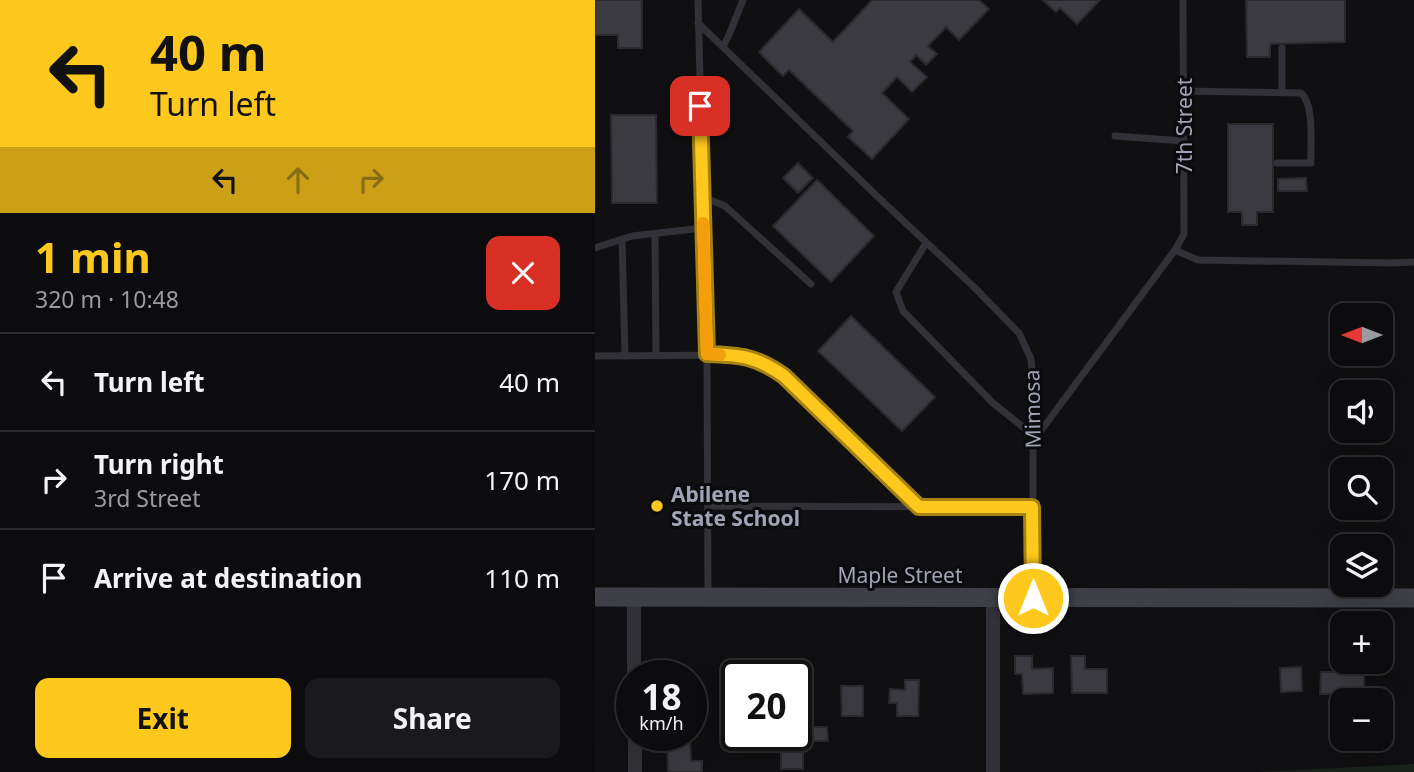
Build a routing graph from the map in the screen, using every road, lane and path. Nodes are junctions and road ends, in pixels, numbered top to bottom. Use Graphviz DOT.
graph roads {
  1 [pos="698,0"];
  2 [pos="743,0"];
  3 [pos="1183,0"];
  4 [pos="698,23"];
  5 [pos="723,47"];
  6 [pos="1282,48"];
  7 [pos="1184,92"];
  8 [pos="1282,92"];
  9 [pos="1115,136"];
  10 [pos="1184,141"];
  11 [pos="1277,163"];
  12 [pos="703,197"];
  13 [pos="703,228"];
  14 [pos="655,234"];
  15 [pos="622,239"];
  16 [pos="926,243"];
  17 [pos="595,248"];
  18 [pos="1175,250"];
  19 [pos="1414,262"];
  20 [pos="811,284"];
  21 [pos="707,354"];
  22 [pos="656,355"];
  23 [pos="595,356"];
  24 [pos="625,356"];
  25 [pos="1033,438"];
  26 [pos="708,506"];
  27 [pos="919,507"];
  28 [pos="1032,507"];
  29 [pos="708,596"];
  30 [pos="595,597"];
  31 [pos="634,597"];
  32 [pos="993,598"];
  33 [pos="1033,598"];
  34 [pos="1414,598"];
  35 [pos="635,660"];
  36 [pos="635,751"];
  37 [pos="635,772"];
  38 [pos="993,772"];
  1 -- 4 [label="lane"];
  2 -- 5 [label="lane"];
  3 -- 7 [label="lane, 7th Street"];
  4 -- 5 [label="lane"];
  4 -- 12 [label="lane"];
  5 -- 16 [label="lane, Mimosa"];
  6 -- 8 [label="lane"];
  7 -- 8 [label="lane"];
  7 -- 10 [label="lane, 7th Street"];
  8 -- 11 [label="lane"];
  9 -- 10 [label="lane"];
  10 -- 18 [label="lane, 7th Street"];
  12 -- 13 [label="lane"];
  12 -- 20 [label="lane"];
  13 -- 14 [label="lane"];
  13 -- 21 [label="lane"];
  14 -- 15 [label="lane"];
  14 -- 22 [label="lane"];
  15 -- 17 [label="lane"];
  15 -- 24 [label="lane"];
  16 -- 25 [label="lane, Mimosa"];
  16 -- 25 [label="lane"];
  18 -- 19 [label="lane"];
  18 -- 25 [label="lane"];
  21 -- 22 [label="lane"];
  21 -- 26 [label="lane"];
  21 -- 27 [label="lane"];
  22 -- 24 [label="lane"];
  23 -- 24 [label="lane"];
  25 -- 28 [label="lane, Mimosa"];
  26 -- 27 [label="lane"];
  26 -- 29 [label="lane"];
  27 -- 28 [label="lane"];
  28 -- 33 [label="lane, Mimosa"];
  29 -- 31 [label="main road, Maple Street"];
  29 -- 32 [label="main road, Maple Street"];
  30 -- 31 [label="main road, Maple Street"];
  31 -- 35 [label="street"];
  32 -- 33 [label="main road, Maple Street"];
  32 -- 38 [label="street"];
  33 -- 34 [label="main road, Maple Street"];
  36 -- 37 [label="street"];
}
